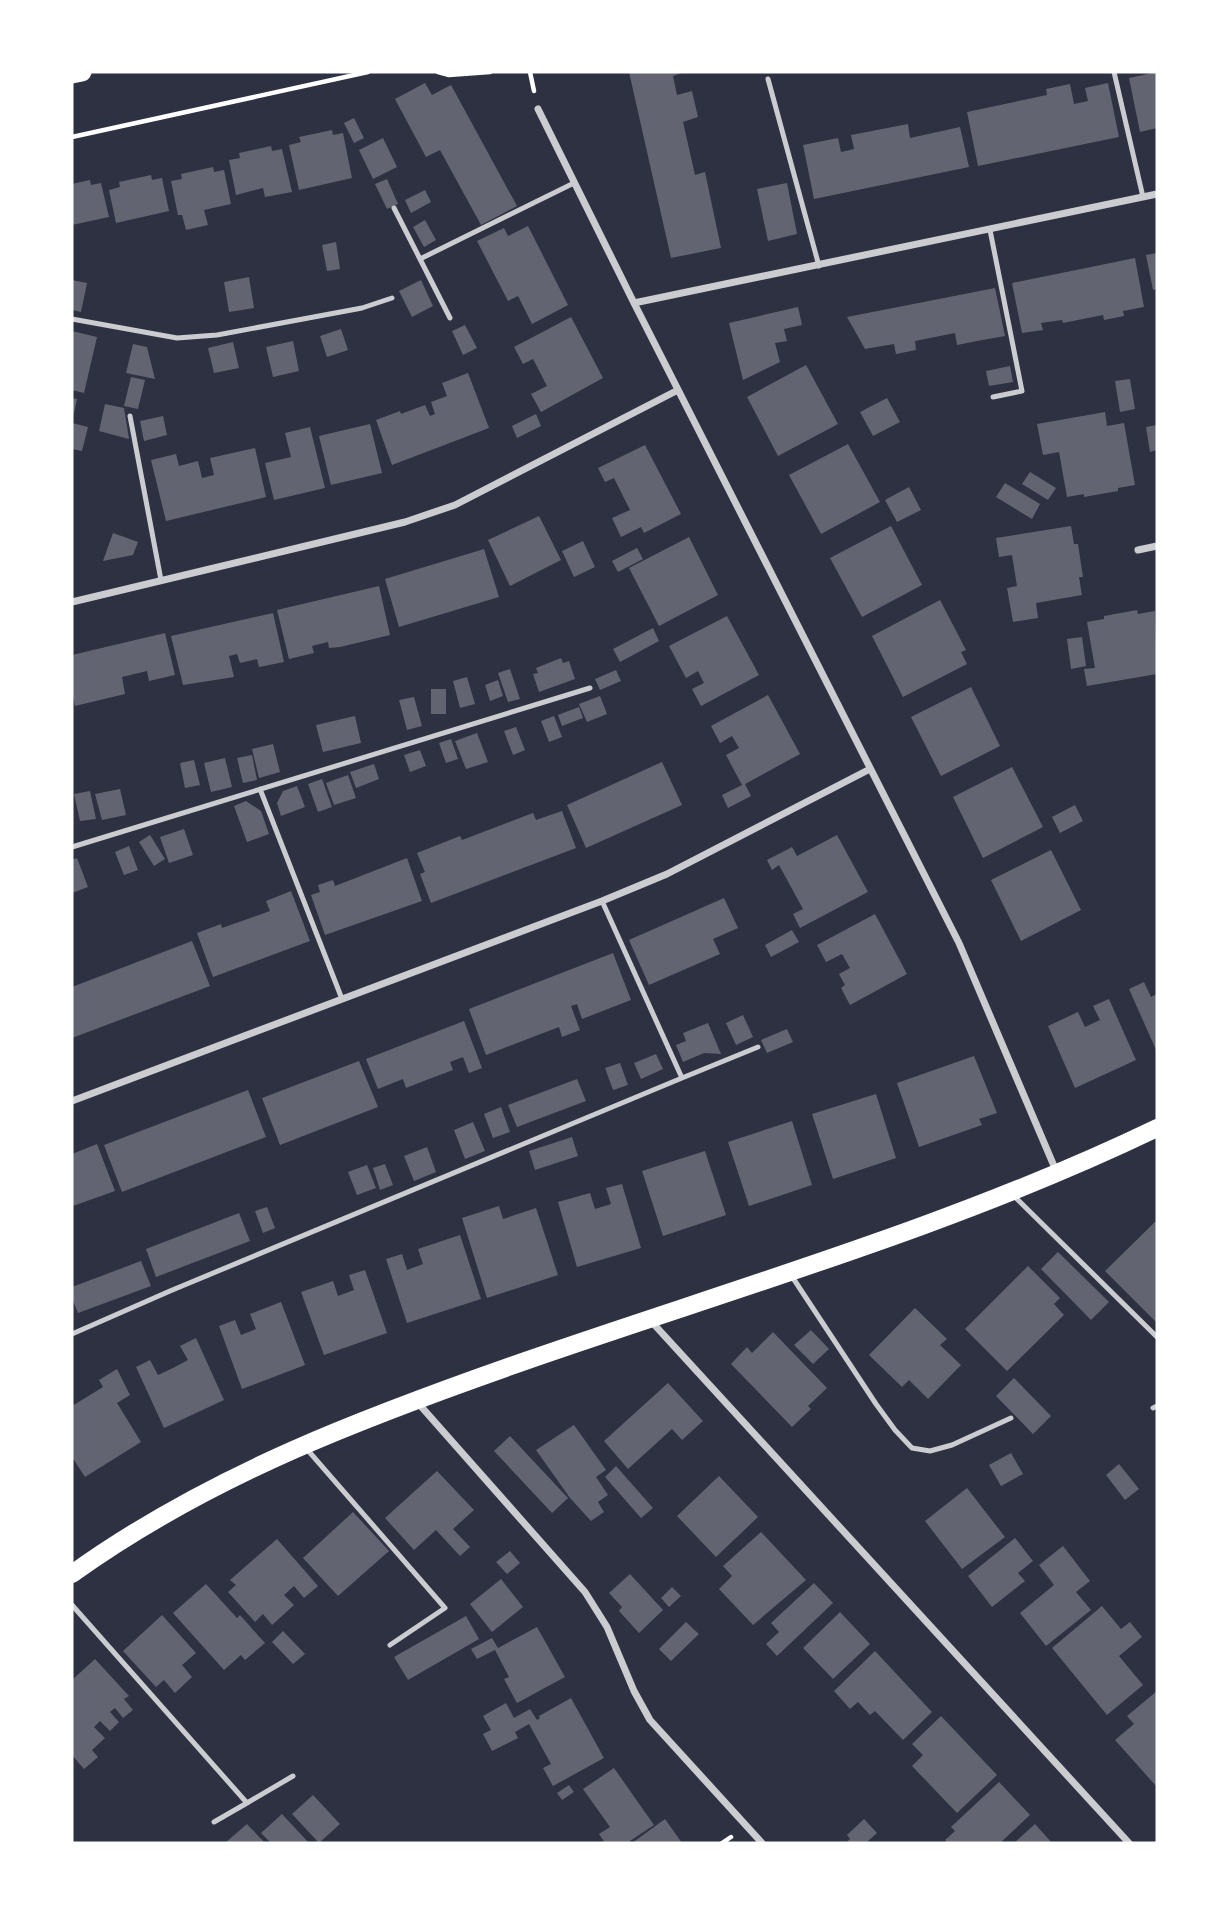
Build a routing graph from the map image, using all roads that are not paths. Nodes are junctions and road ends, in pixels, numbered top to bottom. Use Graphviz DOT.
graph roads {
  1 [pos="82,72"];
  2 [pos="1114,72"];
  3 [pos="72,74"];
  4 [pos="768,79"];
  5 [pos="538,109"];
  6 [pos="574,183"];
  7 [pos="1157,194"];
  8 [pos="1143,197"];
  9 [pos="394,208"];
  10 [pos="990,230"];
  11 [pos="420,259"];
  12 [pos="819,266"];
  13 [pos="392,298"];
  14 [pos="634,303"];
  15 [pos="450,317"];
  16 [pos="72,319"];
  17 [pos="678,390"];
  18 [pos="993,397"];
  19 [pos="130,416"];
  20 [pos="1157,547"];
  21 [pos="1138,550"];
  22 [pos="161,580"];
  23 [pos="72,602"];
  24 [pos="590,688"];
  25 [pos="870,769"];
  26 [pos="260,789"];
  27 [pos="72,847"];
  28 [pos="602,901"];
  29 [pos="342,999"];
  30 [pos="758,1047"];
  31 [pos="682,1079"];
  32 [pos="72,1101"];
  33 [pos="1157,1128"];
  34 [pos="1058,1174"];
  35 [pos="1010,1192"];
  36 [pos="789,1272"];
  37 [pos="650,1319"];
  38 [pos="72,1334"];
  39 [pos="1157,1337"];
  40 [pos="415,1399"];
  41 [pos="1010,1418"];
  42 [pos="303,1445"];
  43 [pos="72,1574"];
  44 [pos="72,1605"];
  45 [pos="390,1645"];
  46 [pos="293,1776"];
  47 [pos="247,1804"];
  48 [pos="214,1822"];
  49 [pos="762,1843"];
  50 [pos="1129,1843"];
  1 -- 3 [label="highway"];
  2 -- 8 [label="lane"];
  4 -- 12 [label="lane"];
  5 -- 6 [label="street"];
  6 -- 11 [label="lane"];
  6 -- 14 [label="street"];
  7 -- 8 [label="street"];
  8 -- 10 [label="street"];
  9 -- 11 [label="lane"];
  10 -- 12 [label="street"];
  10 -- 18 [label="lane"];
  11 -- 15 [label="lane"];
  12 -- 14 [label="street"];
  13 -- 16 [label="lane"];
  14 -- 17 [label="street"];
  17 -- 22 [label="street"];
  17 -- 25 [label="street"];
  19 -- 22 [label="lane"];
  20 -- 21 [label="street"];
  22 -- 23 [label="street"];
  24 -- 26 [label="lane"];
  25 -- 28 [label="street"];
  25 -- 34 [label="street"];
  26 -- 27 [label="lane"];
  26 -- 29 [label="lane"];
  28 -- 29 [label="street"];
  28 -- 31 [label="lane"];
  29 -- 32 [label="street"];
  30 -- 31 [label="lane"];
  31 -- 38 [label="lane"];
  33 -- 34 [label="main road"];
  34 -- 35 [label="main road"];
  35 -- 36 [label="main road"];
  35 -- 39 [label="lane"];
  36 -- 37 [label="main road"];
  36 -- 41 [label="lane"];
  37 -- 40 [label="main road"];
  37 -- 50 [label="street"];
  40 -- 42 [label="main road"];
  40 -- 49 [label="street"];
  42 -- 43 [label="main road"];
  42 -- 45 [label="lane"];
  44 -- 47 [label="lane"];
  46 -- 47 [label="lane"];
  47 -- 48 [label="lane"];
}
